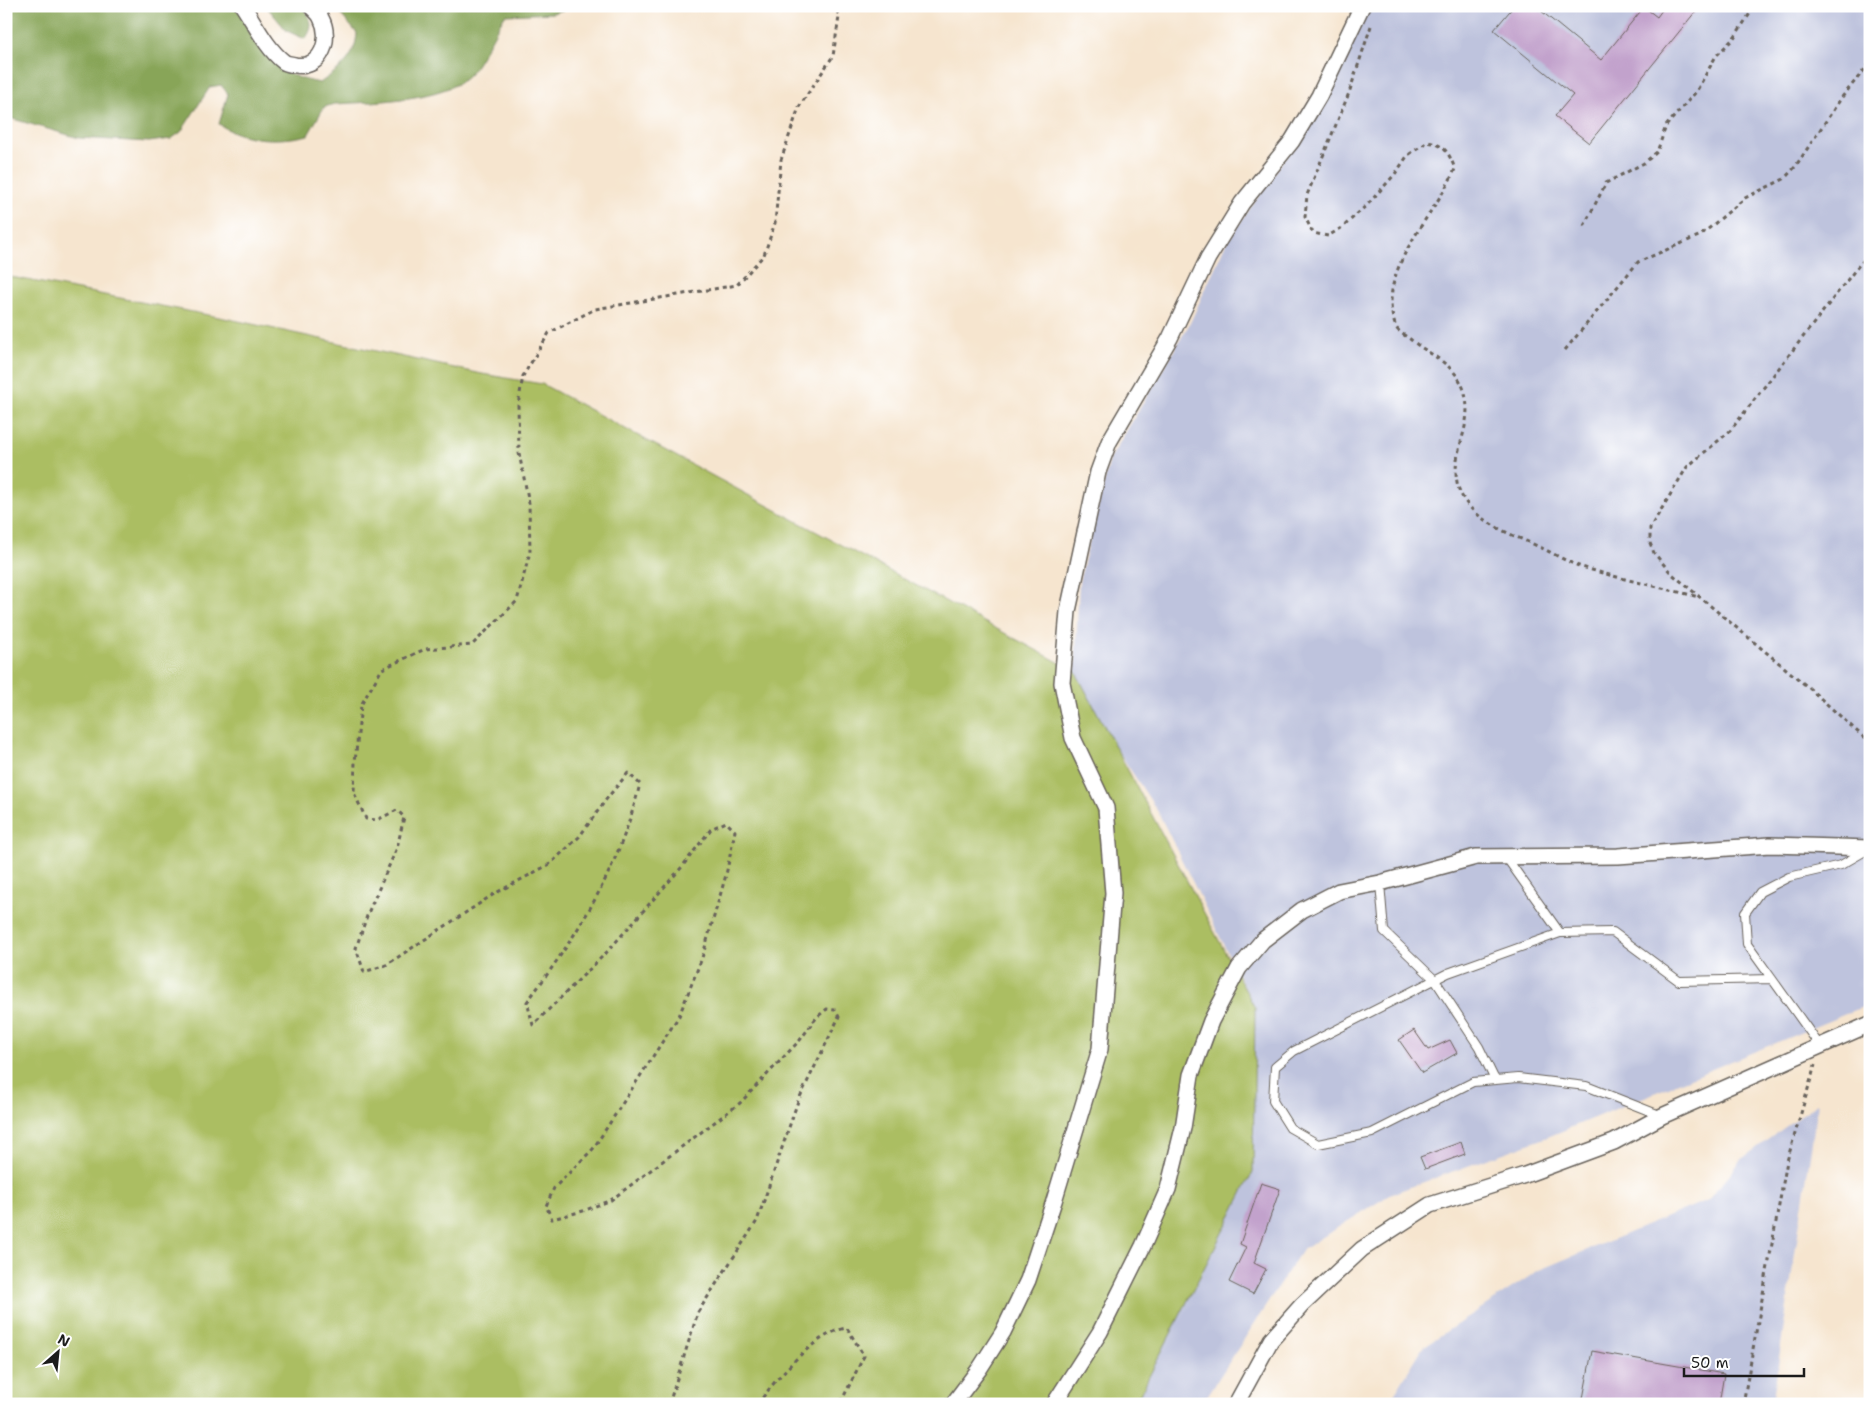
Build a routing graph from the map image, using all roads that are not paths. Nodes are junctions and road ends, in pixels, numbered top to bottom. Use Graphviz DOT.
graph roads {
  1 [pos="243,6"];
  2 [pos="311,6"];
  3 [pos="1362,6"];
  4 [pos="1870,848"];
  5 [pos="1504,855"];
  6 [pos="1380,883"];
  7 [pos="1560,933"];
  8 [pos="1772,978"];
  9 [pos="1435,980"];
  10 [pos="1870,1024"];
  11 [pos="1820,1046"];
  12 [pos="1495,1080"];
  13 [pos="1662,1116"];
  14 [pos="953,1404"];
  15 [pos="1054,1404"];
  16 [pos="1236,1404"];
  1 -- 2 [label="street"];
  3 -- 14 [label="street"];
  4 -- 5 [label="street"];
  4 -- 8 [label="lane"];
  5 -- 6 [label="street"];
  5 -- 7 [label="lane"];
  6 -- 9 [label="lane"];
  6 -- 15 [label="street"];
  7 -- 8 [label="lane"];
  7 -- 9 [label="lane"];
  8 -- 11 [label="lane"];
  9 -- 12 [label="lane"];
  9 -- 12 [label="lane"];
  10 -- 11 [label="street"];
  11 -- 13 [label="street"];
  12 -- 13 [label="lane"];
  13 -- 16 [label="street"];
}
